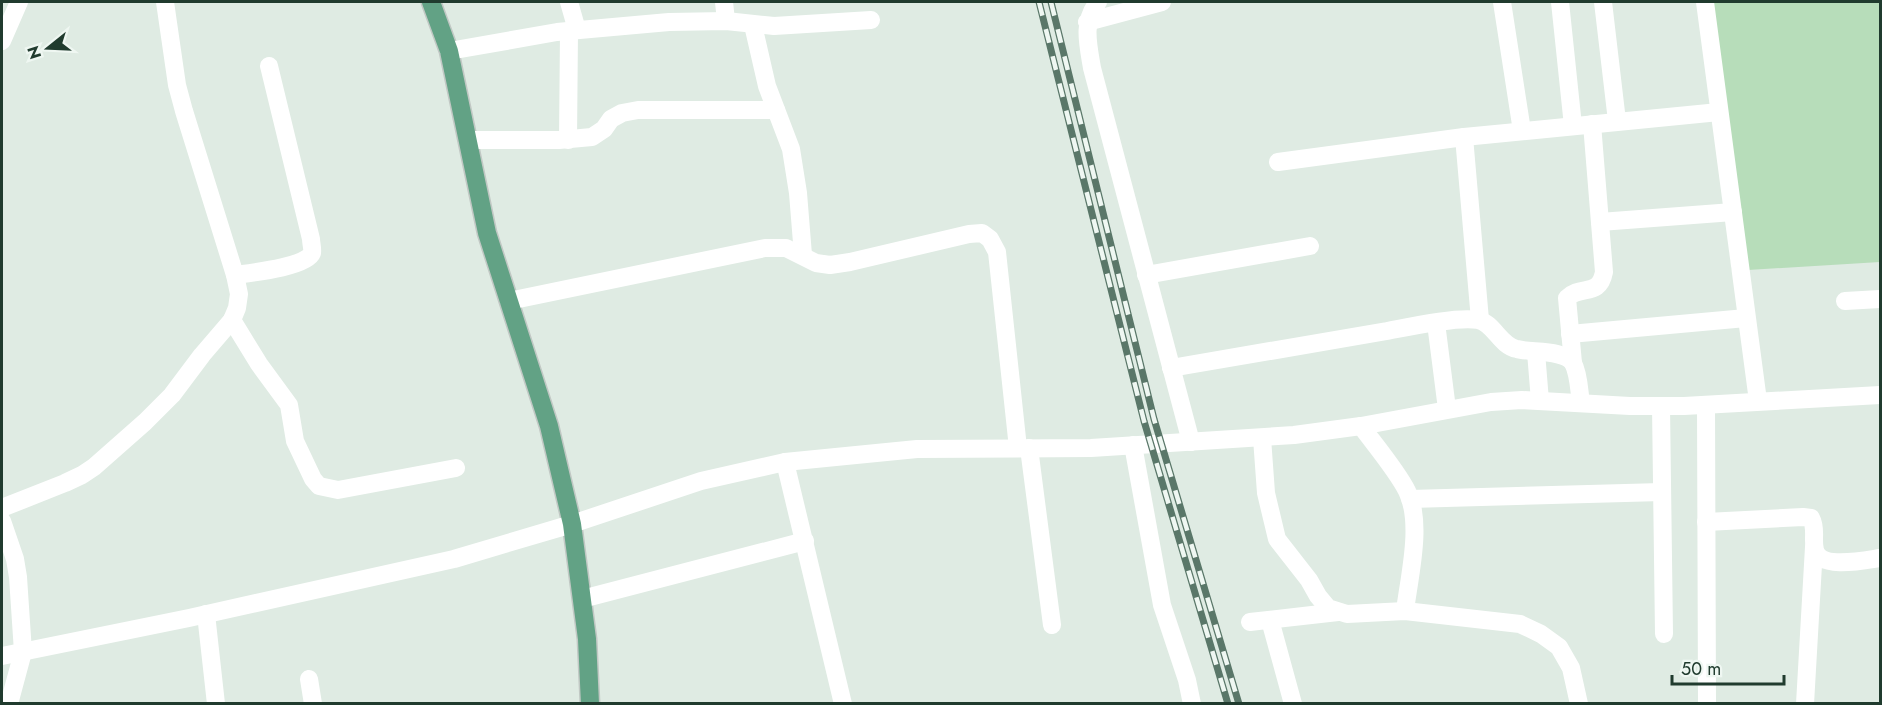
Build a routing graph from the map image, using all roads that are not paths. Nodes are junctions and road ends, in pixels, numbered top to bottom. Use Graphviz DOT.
graph roads {
  1 [pos="18,2"];
  2 [pos="165,2"];
  3 [pos="431,2"];
  4 [pos="569,2"];
  5 [pos="724,2"];
  6 [pos="1098,2"];
  7 [pos="1162,2"];
  8 [pos="1502,2"];
  9 [pos="1560,2"];
  10 [pos="1603,2"];
  11 [pos="1705,2"];
  12 [pos="872,20"];
  13 [pos="726,21"];
  14 [pos="1087,22"];
  15 [pos="753,26"];
  16 [pos="573,30"];
  17 [pos="2,41"];
  18 [pos="449,51"];
  19 [pos="268,66"];
  20 [pos="776,110"];
  21 [pos="1719,112"];
  22 [pos="1617,121"];
  23 [pos="1582,125"];
  24 [pos="1522,131"];
  25 [pos="1464,137"];
  26 [pos="469,140"];
  27 [pos="568,140"];
  28 [pos="1278,162"];
  29 [pos="1732,212"];
  30 [pos="1599,222"];
  31 [pos="1310,246"];
  32 [pos="803,255"];
  33 [pos="234,275"];
  34 [pos="1146,275"];
  35 [pos="1881,299"];
  36 [pos="509,301"];
  37 [pos="1845,301"];
  38 [pos="1746,318"];
  39 [pos="232,320"];
  40 [pos="1480,320"];
  41 [pos="1436,323"];
  42 [pos="1570,333"];
  43 [pos="1536,352"];
  44 [pos="1573,363"];
  45 [pos="1171,368"];
  46 [pos="1881,394"];
  47 [pos="1540,401"];
  48 [pos="1758,401"];
  49 [pos="1581,403"];
  50 [pos="1706,405"];
  51 [pos="1661,406"];
  52 [pos="1447,409"];
  53 [pos="1361,426"];
  54 [pos="1262,438"];
  55 [pos="1191,442"];
  56 [pos="1133,446"];
  57 [pos="1024,448"];
  58 [pos="785,462"];
  59 [pos="456,468"];
  60 [pos="1662,492"];
  61 [pos="1410,499"];
  62 [pos="2,508"];
  63 [pos="2,521"];
  64 [pos="1706,522"];
  65 [pos="572,524"];
  66 [pos="804,541"];
  67 [pos="1814,548"];
  68 [pos="1881,558"];
  69 [pos="582,599"];
  70 [pos="1405,611"];
  71 [pos="1338,612"];
  72 [pos="206,614"];
  73 [pos="1270,620"];
  74 [pos="1250,622"];
  75 [pos="1052,625"];
  76 [pos="1664,634"];
  77 [pos="23,652"];
  78 [pos="2,656"];
  79 [pos="309,679"];
  80 [pos="9,704"];
  81 [pos="216,704"];
  82 [pos="313,704"];
  83 [pos="590,704"];
  84 [pos="843,704"];
  85 [pos="1192,704"];
  86 [pos="1293,704"];
  87 [pos="1579,704"];
  88 [pos="1707,704"];
  89 [pos="1805,704"];
  1 -- 17 [label="street"];
  2 -- 33 [label="street"];
  3 -- 18 [label="main road"];
  4 -- 16 [label="street"];
  5 -- 13 [label="street"];
  6 -- 14 [label="street"];
  7 -- 14 [label="street"];
  8 -- 24 [label="street"];
  9 -- 23 [label="street"];
  10 -- 22 [label="street"];
  11 -- 21 [label="street"];
  12 -- 15 [label="street"];
  13 -- 15 [label="street"];
  13 -- 16 [label="street"];
  14 -- 34 [label="street"];
  15 -- 20 [label="street"];
  16 -- 18 [label="street"];
  16 -- 27 [label="street"];
  18 -- 26 [label="main road"];
  19 -- 33 [label="street"];
  20 -- 27 [label="street"];
  20 -- 32 [label="street"];
  21 -- 22 [label="street"];
  21 -- 29 [label="street"];
  22 -- 23 [label="street"];
  23 -- 24 [label="street"];
  23 -- 30 [label="street"];
  24 -- 25 [label="street"];
  25 -- 28 [label="street"];
  25 -- 40 [label="street"];
  26 -- 27 [label="street"];
  26 -- 36 [label="main road"];
  29 -- 30 [label="street"];
  29 -- 38 [label="street"];
  30 -- 42 [label="street"];
  31 -- 34 [label="street"];
  32 -- 36 [label="street"];
  32 -- 57 [label="street"];
  33 -- 39 [label="street"];
  34 -- 45 [label="street"];
  35 -- 37 [label="street"];
  36 -- 65 [label="main road"];
  38 -- 42 [label="street"];
  38 -- 48 [label="street"];
  39 -- 59 [label="street"];
  39 -- 62 [label="street"];
  40 -- 41 [label="street"];
  40 -- 43 [label="street"];
  41 -- 45 [label="street"];
  41 -- 52 [label="street"];
  42 -- 44 [label="street"];
  43 -- 44 [label="street"];
  43 -- 47 [label="street"];
  44 -- 49 [label="street"];
  45 -- 55 [label="street"];
  46 -- 48 [label="street"];
  47 -- 49 [label="street"];
  47 -- 52 [label="street"];
  48 -- 50 [label="street"];
  49 -- 51 [label="street"];
  50 -- 51 [label="street"];
  50 -- 64 [label="street"];
  51 -- 60 [label="street"];
  52 -- 53 [label="street"];
  53 -- 54 [label="street"];
  53 -- 61 [label="street"];
  54 -- 55 [label="street"];
  54 -- 71 [label="street"];
  55 -- 56 [label="street"];
  56 -- 57 [label="street"];
  56 -- 85 [label="street"];
  57 -- 58 [label="street"];
  57 -- 75 [label="street"];
  58 -- 65 [label="street"];
  58 -- 66 [label="street"];
  60 -- 61 [label="street"];
  60 -- 76 [label="street"];
  61 -- 70 [label="street"];
  63 -- 77 [label="street"];
  64 -- 67 [label="street"];
  64 -- 88 [label="street"];
  65 -- 69 [label="main road"];
  65 -- 72 [label="street"];
  66 -- 69 [label="street"];
  66 -- 84 [label="street"];
  67 -- 68 [label="street"];
  67 -- 89 [label="street"];
  69 -- 83 [label="main road"];
  70 -- 71 [label="street"];
  70 -- 87 [label="street"];
  71 -- 73 [label="street"];
  72 -- 77 [label="street"];
  72 -- 81 [label="street"];
  73 -- 74 [label="street"];
  73 -- 86 [label="street"];
  77 -- 78 [label="street"];
  77 -- 80 [label="street"];
  79 -- 82 [label="street"];
}
